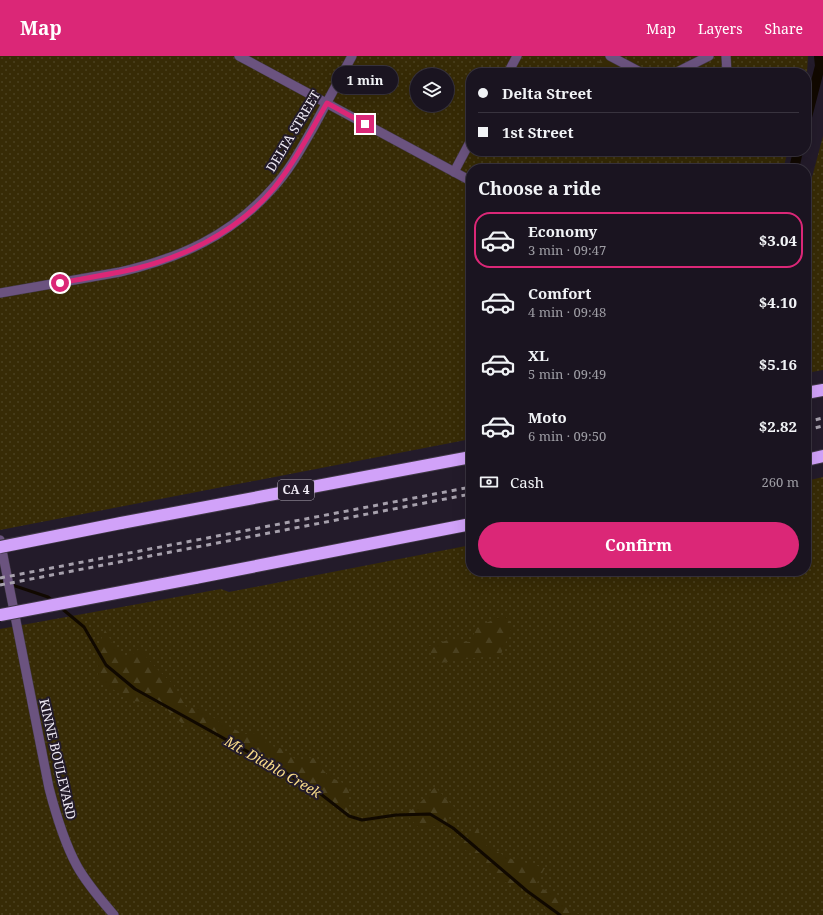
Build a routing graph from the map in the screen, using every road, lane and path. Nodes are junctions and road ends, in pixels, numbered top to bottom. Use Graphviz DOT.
graph roads {
  1 [pos="239,56"];
  2 [pos="352,56"];
  3 [pos="517,56"];
  4 [pos="610,56"];
  5 [pos="709,56"];
  6 [pos="726,56"];
  7 [pos="511,68"];
  8 [pos="633,68"];
  9 [pos="685,68"];
  10 [pos="727,68"];
  11 [pos="327,103"];
  12 [pos="466,149"];
  13 [pos="454,172"];
  14 [pos="466,178"];
  15 [pos="0,293"];
  16 [pos="823,390"];
  17 [pos="811,392"];
  18 [pos="823,456"];
  19 [pos="466,458"];
  20 [pos="811,459"];
  21 [pos="466,525"];
  22 [pos="0,540"];
  23 [pos="1,552"];
  24 [pos="0,615"];
  25 [pos="114,915"];
  1 -- 11 [label="street"];
  2 -- 11 [label="street, DELTA STREET"];
  3 -- 7 [label="street"];
  4 -- 8 [label="street"];
  5 -- 9 [label="street"];
  6 -- 10 [label="street"];
  11 -- 13 [label="street"];
  11 -- 15 [label="street, DELTA STREET"];
  12 -- 13 [label="street"];
  13 -- 14 [label="street"];
  16 -- 17 [label="highway"];
  18 -- 20 [label="highway"];
  19 -- 23 [label="highway, CA 4, bridge"];
  21 -- 24 [label="highway, bridge"];
  22 -- 23 [label="street"];
  23 -- 25 [label="street, KINNE BOULEVARD"];
}
